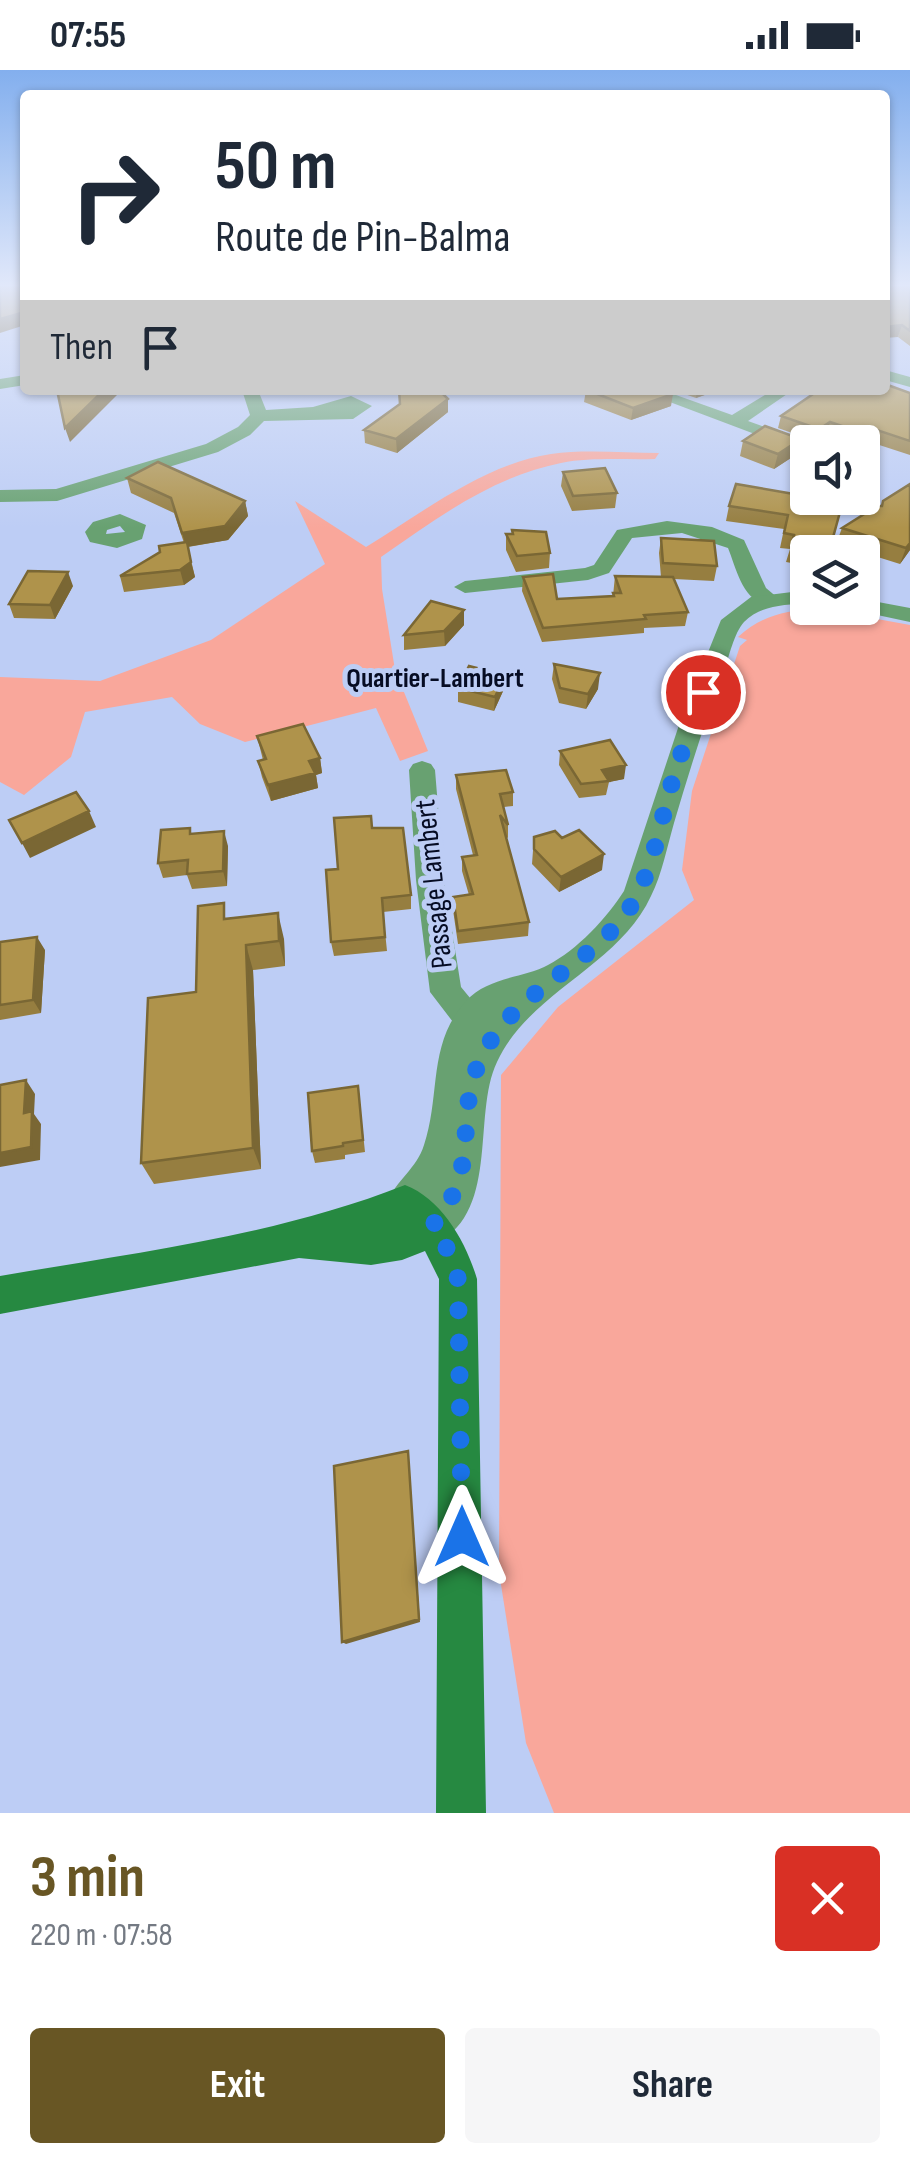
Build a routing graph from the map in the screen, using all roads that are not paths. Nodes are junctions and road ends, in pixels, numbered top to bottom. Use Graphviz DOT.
graph roads {
  1 [pos="252,395"];
  2 [pos="660,395"];
  3 [pos="777,395"];
  4 [pos="314,412"];
  5 [pos="259,416"];
  6 [pos="734,422"];
  7 [pos="790,442"];
  8 [pos="75,491"];
  9 [pos="0,496"];
  10 [pos="110,521"];
  11 [pos="464,587"];
  12 [pos="790,597"];
  13 [pos="768,599"];
  14 [pos="880,609"];
  15 [pos="910,615"];
  16 [pos="422,770"];
  17 [pos="483,1027"];
  18 [pos="418,1215"];
  19 [pos="0,1294"];
  20 [pos="462,1813"];
  1 -- 5 [label="street"];
  2 -- 6 [label="street"];
  3 -- 6 [label="street"];
  4 -- 5 [label="street"];
  5 -- 8 [label="street"];
  6 -- 7 [label="street"];
  8 -- 9 [label="street"];
  8 -- 10 [label="street"];
  11 -- 13 [label="street"];
  12 -- 13 [label="street"];
  13 -- 17 [label="street"];
  14 -- 15 [label="street"];
  16 -- 17 [label="street, Passage Lambert"];
  17 -- 18 [label="street"];
  18 -- 19 [label="main road"];
  18 -- 20 [label="main road"];
}
